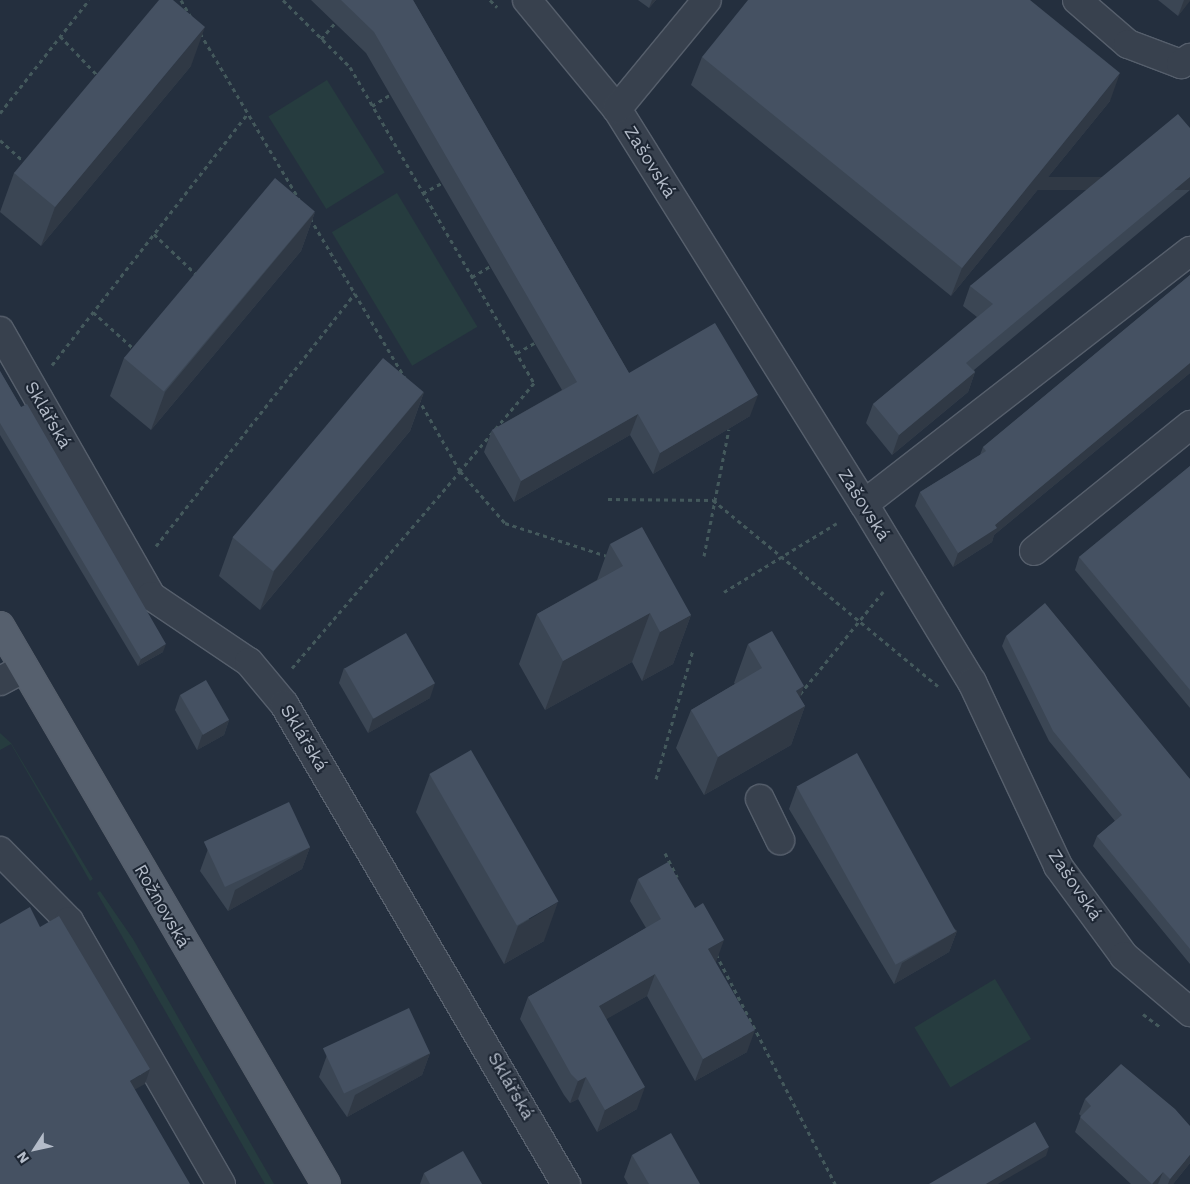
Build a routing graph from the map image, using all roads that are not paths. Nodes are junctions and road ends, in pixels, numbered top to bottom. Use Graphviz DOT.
graph roads {
  1 [pos="527,0"];
  2 [pos="707,0"];
  3 [pos="1077,0"];
  4 [pos="1190,58"];
  5 [pos="617,109"];
  6 [pos="1190,251"];
  7 [pos="0,331"];
  8 [pos="1190,425"];
  9 [pos="864,504"];
  10 [pos="1034,551"];
  11 [pos="1,629"];
  12 [pos="24,668"];
  13 [pos="0,681"];
  14 [pos="760,799"];
  15 [pos="780,840"];
  16 [pos="0,851"];
  17 [pos="1190,1012"];
  18 [pos="221,1184"];
  19 [pos="326,1184"];
  20 [pos="566,1184"];
  1 -- 5 [label="street, Zašovská"];
  2 -- 5 [label="street"];
  3 -- 4 [label="street"];
  5 -- 9 [label="street, Zašovská"];
  6 -- 9 [label="street"];
  7 -- 20 [label="street, Sklářská"];
  8 -- 10 [label="street"];
  9 -- 17 [label="street, Zašovská"];
  11 -- 12 [label="main road, Rožnovská"];
  12 -- 13 [label="street"];
  12 -- 19 [label="main road, Rožnovská"];
  14 -- 15 [label="street"];
  16 -- 18 [label="street"];
}
